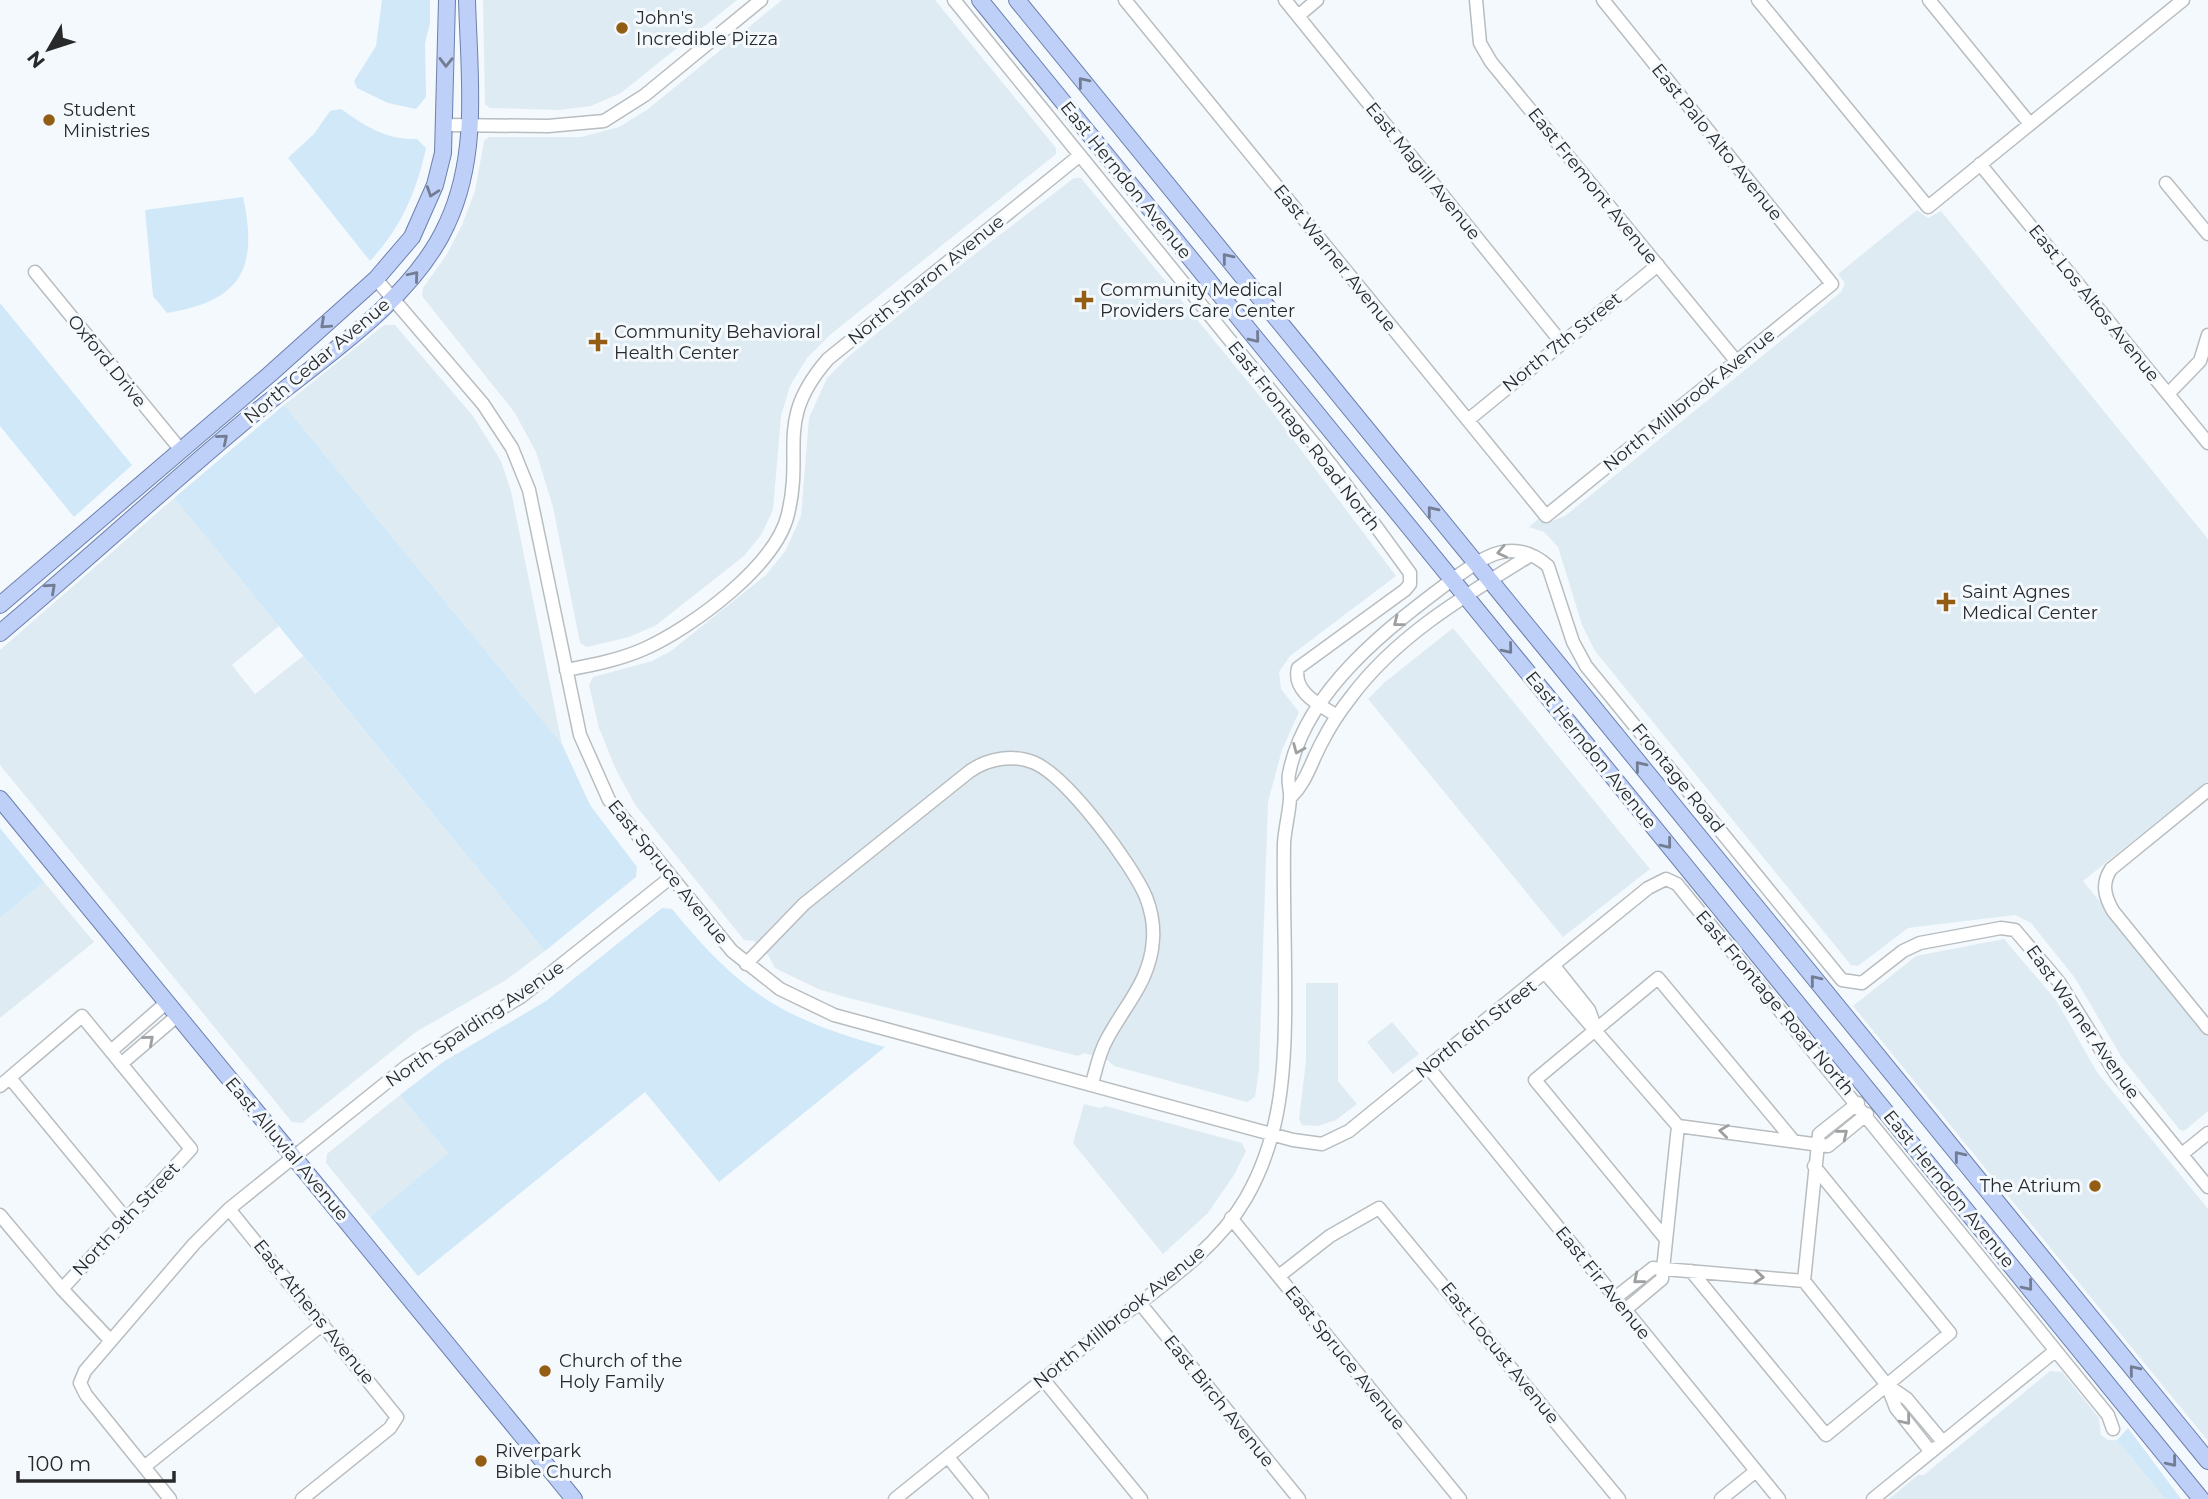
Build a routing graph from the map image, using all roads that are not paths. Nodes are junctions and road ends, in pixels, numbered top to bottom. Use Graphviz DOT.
graph roads {
  1 [pos="447,0"];
  2 [pos="467,0"];
  3 [pos="761,0"];
  4 [pos="954,0"];
  5 [pos="980,0"];
  6 [pos="1017,0"];
  7 [pos="1125,0"];
  8 [pos="1285,0"];
  9 [pos="1317,0"];
  10 [pos="1476,0"];
  11 [pos="1603,0"];
  12 [pos="1758,0"];
  13 [pos="1929,0"];
  14 [pos="2183,0"];
  15 [pos="1298,16"];
  16 [pos="471,124"];
  17 [pos="2030,124"];
  18 [pos="445,125"];
  19 [pos="1079,156"];
  20 [pos="1980,164"];
  21 [pos="2166,183"];
  22 [pos="2208,234"];
  23 [pos="1658,265"];
  24 [pos="35,272"];
  25 [pos="376,279"];
  26 [pos="1832,284"];
  27 [pos="393,298"];
  28 [pos="2208,334"];
  29 [pos="1562,342"];
  30 [pos="1737,362"];
  31 [pos="2168,394"];
  32 [pos="1468,420"];
  33 [pos="2208,443"];
  34 [pos="180,449"];
  35 [pos="1546,516"];
  36 [pos="124,523"];
  37 [pos="1531,555"];
  38 [pos="1475,564"];
  39 [pos="1452,580"];
  40 [pos="1489,581"];
  41 [pos="1465,596"];
  42 [pos="0,605"];
  43 [pos="0,633"];
  44 [pos="566,670"];
  45 [pos="1321,705"];
  46 [pos="1337,716"];
  47 [pos="2208,790"];
  48 [pos="1290,797"];
  49 [pos="0,799"];
  50 [pos="670,878"];
  51 [pos="1666,879"];
  52 [pos="746,964"];
  53 [pos="1550,970"];
  54 [pos="1854,984"];
  55 [pos="166,1003"];
  56 [pos="177,1016"];
  57 [pos="2208,1028"];
  58 [pos="1597,1029"];
  59 [pos="111,1051"];
  60 [pos="121,1064"];
  61 [pos="1428,1067"];
  62 [pos="5,1082"];
  63 [pos="1092,1084"];
  64 [pos="1858,1102"];
  65 [pos="1867,1114"];
  66 [pos="1678,1126"];
  67 [pos="2208,1133"];
  68 [pos="1273,1134"];
  69 [pos="1792,1139"];
  70 [pos="1816,1145"];
  71 [pos="2182,1154"];
  72 [pos="294,1157"];
  73 [pos="1814,1166"];
  74 [pos="2208,1187"];
  75 [pos="229,1209"];
  76 [pos="0,1215"];
  77 [pos="1231,1218"];
  78 [pos="127,1220"];
  79 [pos="1665,1238"];
  80 [pos="1664,1268"];
  81 [pos="1691,1271"];
  82 [pos="1279,1276"];
  83 [pos="1804,1281"];
  84 [pos="62,1289"];
  85 [pos="1615,1298"];
  86 [pos="1139,1302"];
  87 [pos="1625,1310"];
  88 [pos="323,1324"];
  89 [pos="110,1340"];
  90 [pos="2055,1351"];
  91 [pos="1043,1379"];
  92 [pos="1887,1385"];
  93 [pos="2113,1429"];
  94 [pos="1943,1442"];
  95 [pos="1931,1452"];
  96 [pos="948,1457"];
  97 [pos="2208,1461"];
  98 [pos="144,1467"];
  99 [pos="1756,1471"];
  100 [pos="170,1499"];
  101 [pos="302,1499"];
  102 [pos="574,1499"];
  103 [pos="895,1499"];
  104 [pos="982,1499"];
  105 [pos="1141,1499"];
  106 [pos="1299,1499"];
  107 [pos="1460,1499"];
  108 [pos="1619,1499"];
  109 [pos="1721,1499"];
  110 [pos="1779,1499"];
  111 [pos="1873,1499"];
  112 [pos="2202,1499"];
  1 -- 18 [label="main road, North Cedar Avenue, one-way"];
  2 -- 16 [label="main road, North Cedar Avenue"];
  3 -- 16 [label="street"];
  4 -- 19 [label="street, East Frontage Road North"];
  5 -- 39 [label="main road, East Herndon Avenue, one-way"];
  38 -- 6 [label="main road, East Herndon Avenue, one-way"];
  7 -- 32 [label="street, East Warner Avenue"];
  8 -- 15 [label="street, East Magill Avenue"];
  9 -- 15 [label="street"];
  10 -- 23 [label="street, East Fremont Avenue"];
  11 -- 26 [label="street, East Palo Alto Avenue"];
  12 -- 20 [label="street"];
  13 -- 17 [label="street"];
  14 -- 17 [label="street"];
  15 -- 29 [label="street, East Magill Avenue"];
  16 -- 18 [label="street"];
  27 -- 16 [label="main road, North Cedar Avenue, one-way"];
  17 -- 20 [label="street"];
  18 -- 25 [label="main road, North Cedar Avenue, one-way"];
  19 -- 44 [label="street, North Sharon Avenue"];
  19 -- 45 [label="street, East Frontage Road North"];
  20 -- 31 [label="street, East Los Altos Avenue"];
  21 -- 22 [label="street"];
  23 -- 29 [label="street, North 7th Street"];
  23 -- 30 [label="street, East Fremont Avenue"];
  24 -- 34 [label="street, Oxford Drive"];
  25 -- 27 [label="street, East Spruce Avenue"];
  25 -- 34 [label="main road, North Cedar Avenue, one-way"];
  26 -- 30 [label="street, North Millbrook Avenue"];
  36 -- 27 [label="main road, North Cedar Avenue, one-way"];
  27 -- 44 [label="street, East Spruce Avenue"];
  28 -- 31 [label="street"];
  29 -- 32 [label="street, North 7th Street"];
  30 -- 35 [label="street, North Millbrook Avenue"];
  31 -- 33 [label="street, East Los Altos Avenue"];
  32 -- 35 [label="street, East Warner Avenue"];
  34 -- 36 [label="main road"];
  34 -- 42 [label="main road, North Cedar Avenue"];
  43 -- 36 [label="main road, North Cedar Avenue, one-way"];
  37 -- 38 [label="street, North Millbrook Avenue, one-way"];
  37 -- 40 [label="street, North Millbrook Avenue"];
  37 -- 54 [label="street, Frontage Road"];
  38 -- 39 [label="street, North Millbrook Avenue"];
  38 -- 40 [label="main road, East Herndon Avenue"];
  39 -- 41 [label="main road, East Herndon Avenue"];
  39 -- 45 [label="street, North Millbrook Avenue, one-way"];
  40 -- 41 [label="street, North Millbrook Avenue"];
  97 -- 40 [label="main road, East Herndon Avenue, one-way"];
  41 -- 46 [label="street, North Millbrook Avenue"];
  41 -- 112 [label="main road, East Herndon Avenue, one-way"];
  44 -- 50 [label="street, East Spruce Avenue"];
  45 -- 46 [label="street, East Frontage Road North"];
  45 -- 48 [label="street, North Millbrook Avenue, one-way"];
  46 -- 48 [label="street, North Millbrook Avenue"];
  47 -- 57 [label="street"];
  48 -- 68 [label="street, North Millbrook Avenue"];
  49 -- 55 [label="main road, East Alluvial Avenue"];
  50 -- 52 [label="street, East Spruce Avenue"];
  50 -- 72 [label="street, North Spalding Avenue"];
  51 -- 53 [label="street, North 6th Street"];
  51 -- 64 [label="street, East Frontage Road North"];
  52 -- 63 [label="street, East Spruce Avenue"];
  52 -- 63 [label="street"];
  53 -- 58 [label="street"];
  53 -- 61 [label="street, North 6th Street"];
  54 -- 71 [label="street, East Warner Avenue"];
  55 -- 56 [label="main road, East Alluvial Avenue"];
  55 -- 59 [label="street"];
  60 -- 56 [label="street, one-way"];
  56 -- 72 [label="main road, East Alluvial Avenue"];
  58 -- 66 [label="street"];
  58 -- 69 [label="street"];
  58 -- 79 [label="street"];
  59 -- 60 [label="street"];
  59 -- 62 [label="street"];
  60 -- 78 [label="street, North 9th Street"];
  61 -- 68 [label="street, North 6th Street"];
  61 -- 85 [label="street, East Fir Avenue"];
  62 -- 78 [label="street"];
  63 -- 68 [label="street, East Spruce Avenue"];
  64 -- 65 [label="street, East Frontage Road North"];
  64 -- 70 [label="street"];
  70 -- 65 [label="street, one-way"];
  65 -- 90 [label="street, East Frontage Road North"];
  69 -- 66 [label="street, one-way"];
  66 -- 79 [label="street"];
  67 -- 71 [label="street"];
  68 -- 77 [label="street, North Millbrook Avenue"];
  69 -- 70 [label="street"];
  70 -- 73 [label="street"];
  71 -- 74 [label="street, East Warner Avenue"];
  72 -- 75 [label="street, North Spalding Avenue"];
  72 -- 102 [label="main road, East Alluvial Avenue"];
  73 -- 83 [label="street"];
  73 -- 92 [label="street"];
  75 -- 88 [label="street, East Athens Avenue"];
  75 -- 89 [label="street, North Spalding Avenue"];
  76 -- 84 [label="street"];
  77 -- 82 [label="street, East Spruce Avenue"];
  77 -- 86 [label="street, North Millbrook Avenue"];
  78 -- 84 [label="street, North 9th Street"];
  79 -- 80 [label="street"];
  80 -- 81 [label="street"];
  80 -- 85 [label="street, one-way"];
  80 -- 87 [label="street"];
  81 -- 83 [label="street, one-way"];
  81 -- 92 [label="street"];
  82 -- 107 [label="street, East Spruce Avenue"];
  82 -- 108 [label="street, East Locust Avenue"];
  83 -- 92 [label="street"];
  84 -- 89 [label="street"];
  85 -- 87 [label="street, East Fir Avenue"];
  86 -- 91 [label="street, North Millbrook Avenue"];
  86 -- 106 [label="street, East Birch Avenue"];
  87 -- 99 [label="street, East Fir Avenue"];
  88 -- 98 [label="street"];
  88 -- 101 [label="street, East Athens Avenue"];
  89 -- 98 [label="street, North Spalding Avenue"];
  90 -- 93 [label="street, East Frontage Road North"];
  90 -- 94 [label="street"];
  91 -- 96 [label="street, North Millbrook Avenue"];
  91 -- 105 [label="street"];
  92 -- 94 [label="street"];
  92 -- 95 [label="street, one-way"];
  94 -- 95 [label="street"];
  95 -- 111 [label="street"];
  96 -- 103 [label="street, North Millbrook Avenue"];
  96 -- 104 [label="street"];
  98 -- 100 [label="street"];
  99 -- 109 [label="street"];
  99 -- 110 [label="street, East Fir Avenue"];
}
